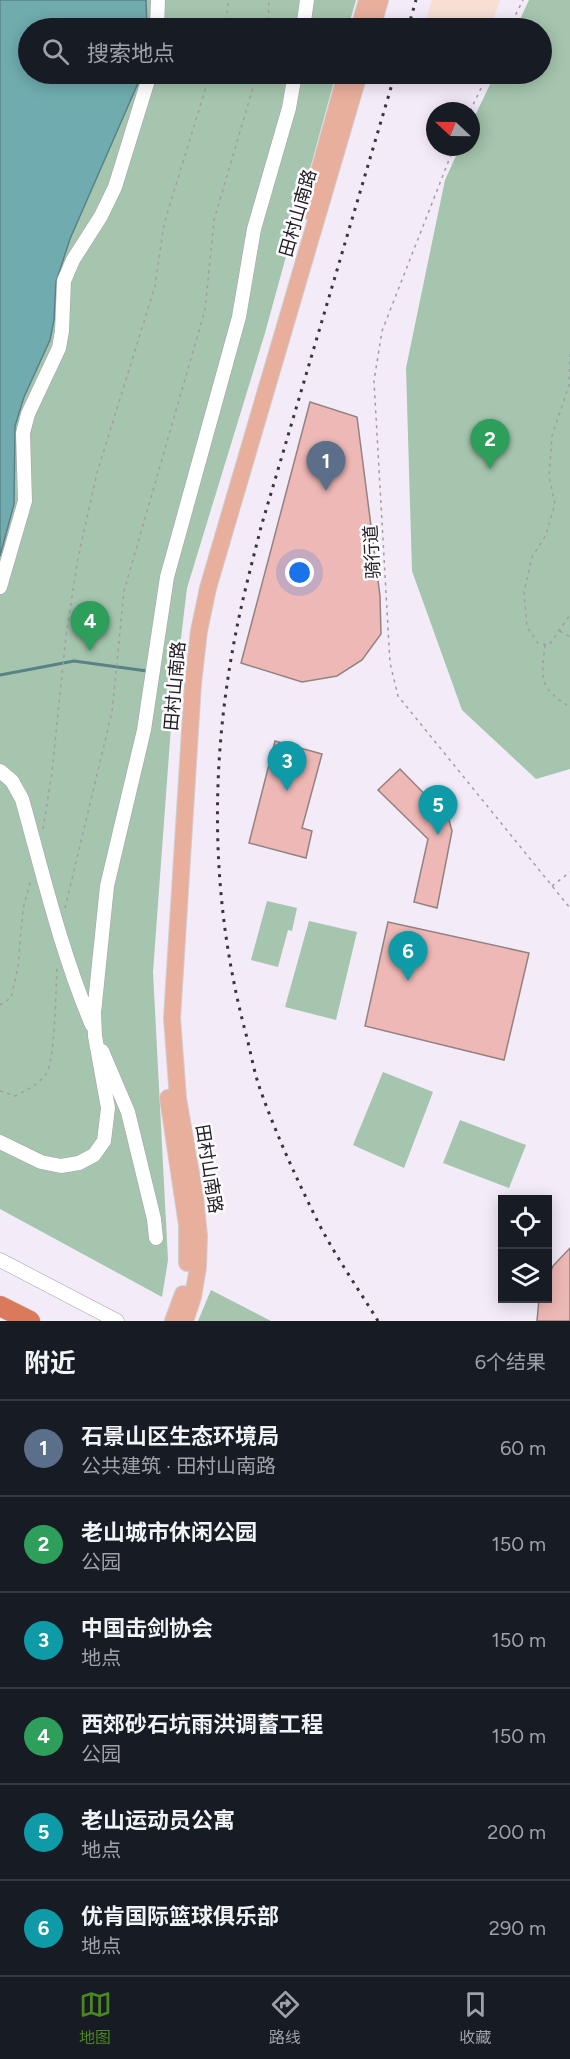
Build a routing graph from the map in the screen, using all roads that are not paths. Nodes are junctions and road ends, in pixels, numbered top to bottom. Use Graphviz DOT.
graph roads {
  1 [pos="158,0"];
  2 [pos="307,0"];
  3 [pos="367,0"];
  4 [pos="380,0"];
  5 [pos="157,18"];
  6 [pos="304,18"];
  7 [pos="362,18"];
  8 [pos="375,18"];
  9 [pos="147,84"];
  10 [pos="293,84"];
  11 [pos="343,84"];
  12 [pos="356,84"];
  13 [pos="0,587"];
  14 [pos="0,771"];
  15 [pos="95,1033"];
  16 [pos="0,1142"];
  17 [pos="156,1238"];
  18 [pos="0,1260"];
  19 [pos="0,1306"];
  20 [pos="30,1321"];
  21 [pos="117,1321"];
  22 [pos="173,1321"];
  23 [pos="185,1321"];
  1 -- 5 [label="street"];
  2 -- 6 [label="street"];
  3 -- 7 [label="main road"];
  4 -- 8 [label="main road"];
  9 -- 13 [label="street"];
  10 -- 15 [label="street"];
  11 -- 22 [label="main road, 田村山南路"];
  12 -- 23 [label="main road, 田村山南路"];
  14 -- 15 [label="street"];
  15 -- 16 [label="street"];
  15 -- 17 [label="street"];
  18 -- 21 [label="street"];
  19 -- 20 [label="highway"];
}
